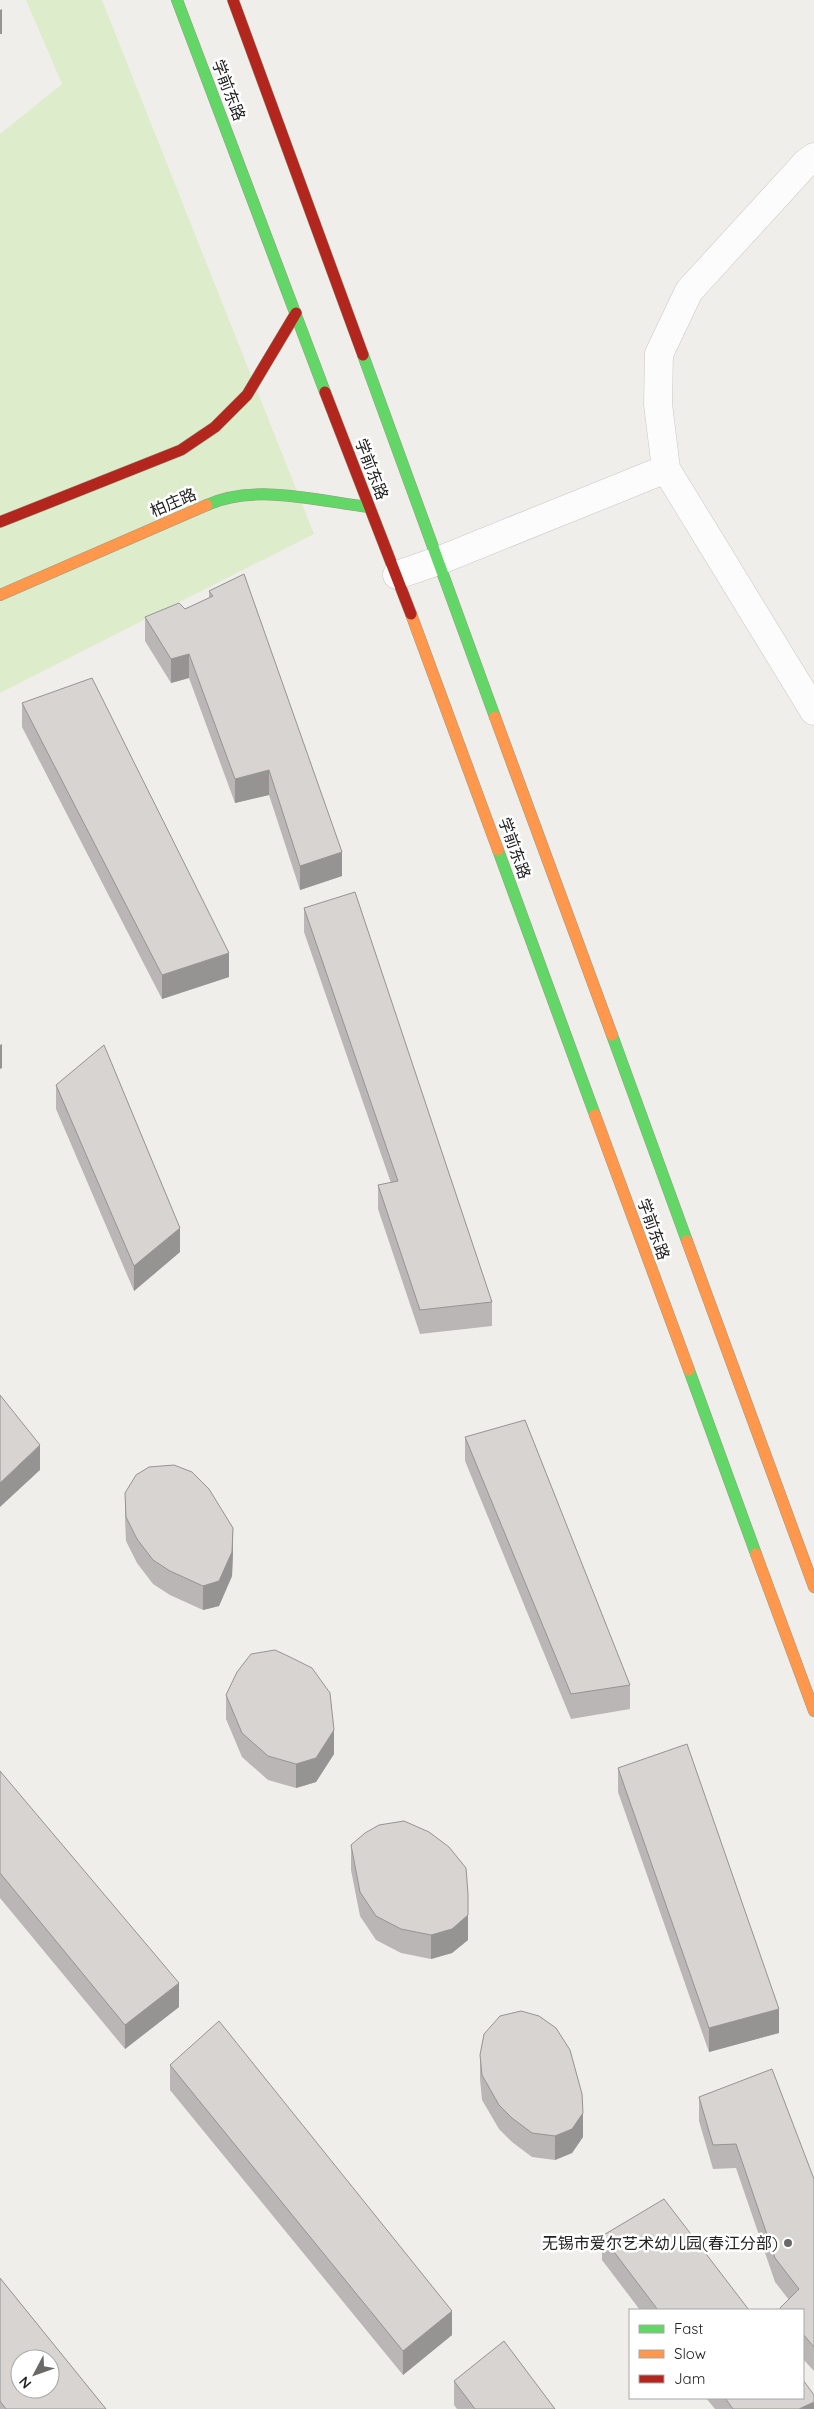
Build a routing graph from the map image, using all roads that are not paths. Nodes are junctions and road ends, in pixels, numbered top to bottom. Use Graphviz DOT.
graph roads {
  1 [pos="177,0"];
  2 [pos="233,0"];
  3 [pos="814,157"];
  4 [pos="296,313"];
  5 [pos="666,469"];
  6 [pos="369,507"];
  7 [pos="0,522"];
  8 [pos="438,561"];
  9 [pos="397,575"];
  10 [pos="0,595"];
  11 [pos="814,711"];
  12 [pos="814,1587"];
  13 [pos="814,1711"];
  1 -- 4 [label="main road, 学前东路"];
  2 -- 8 [label="main road, 学前东路"];
  3 -- 5 [label="street"];
  4 -- 6 [label="main road, 学前东路"];
  4 -- 7 [label="main road"];
  5 -- 8 [label="street"];
  5 -- 11 [label="street"];
  6 -- 9 [label="main road, 学前东路"];
  6 -- 10 [label="main road, 柏庄路"];
  8 -- 9 [label="street"];
  8 -- 12 [label="main road, 学前东路"];
  9 -- 13 [label="main road, 学前东路"];
}
